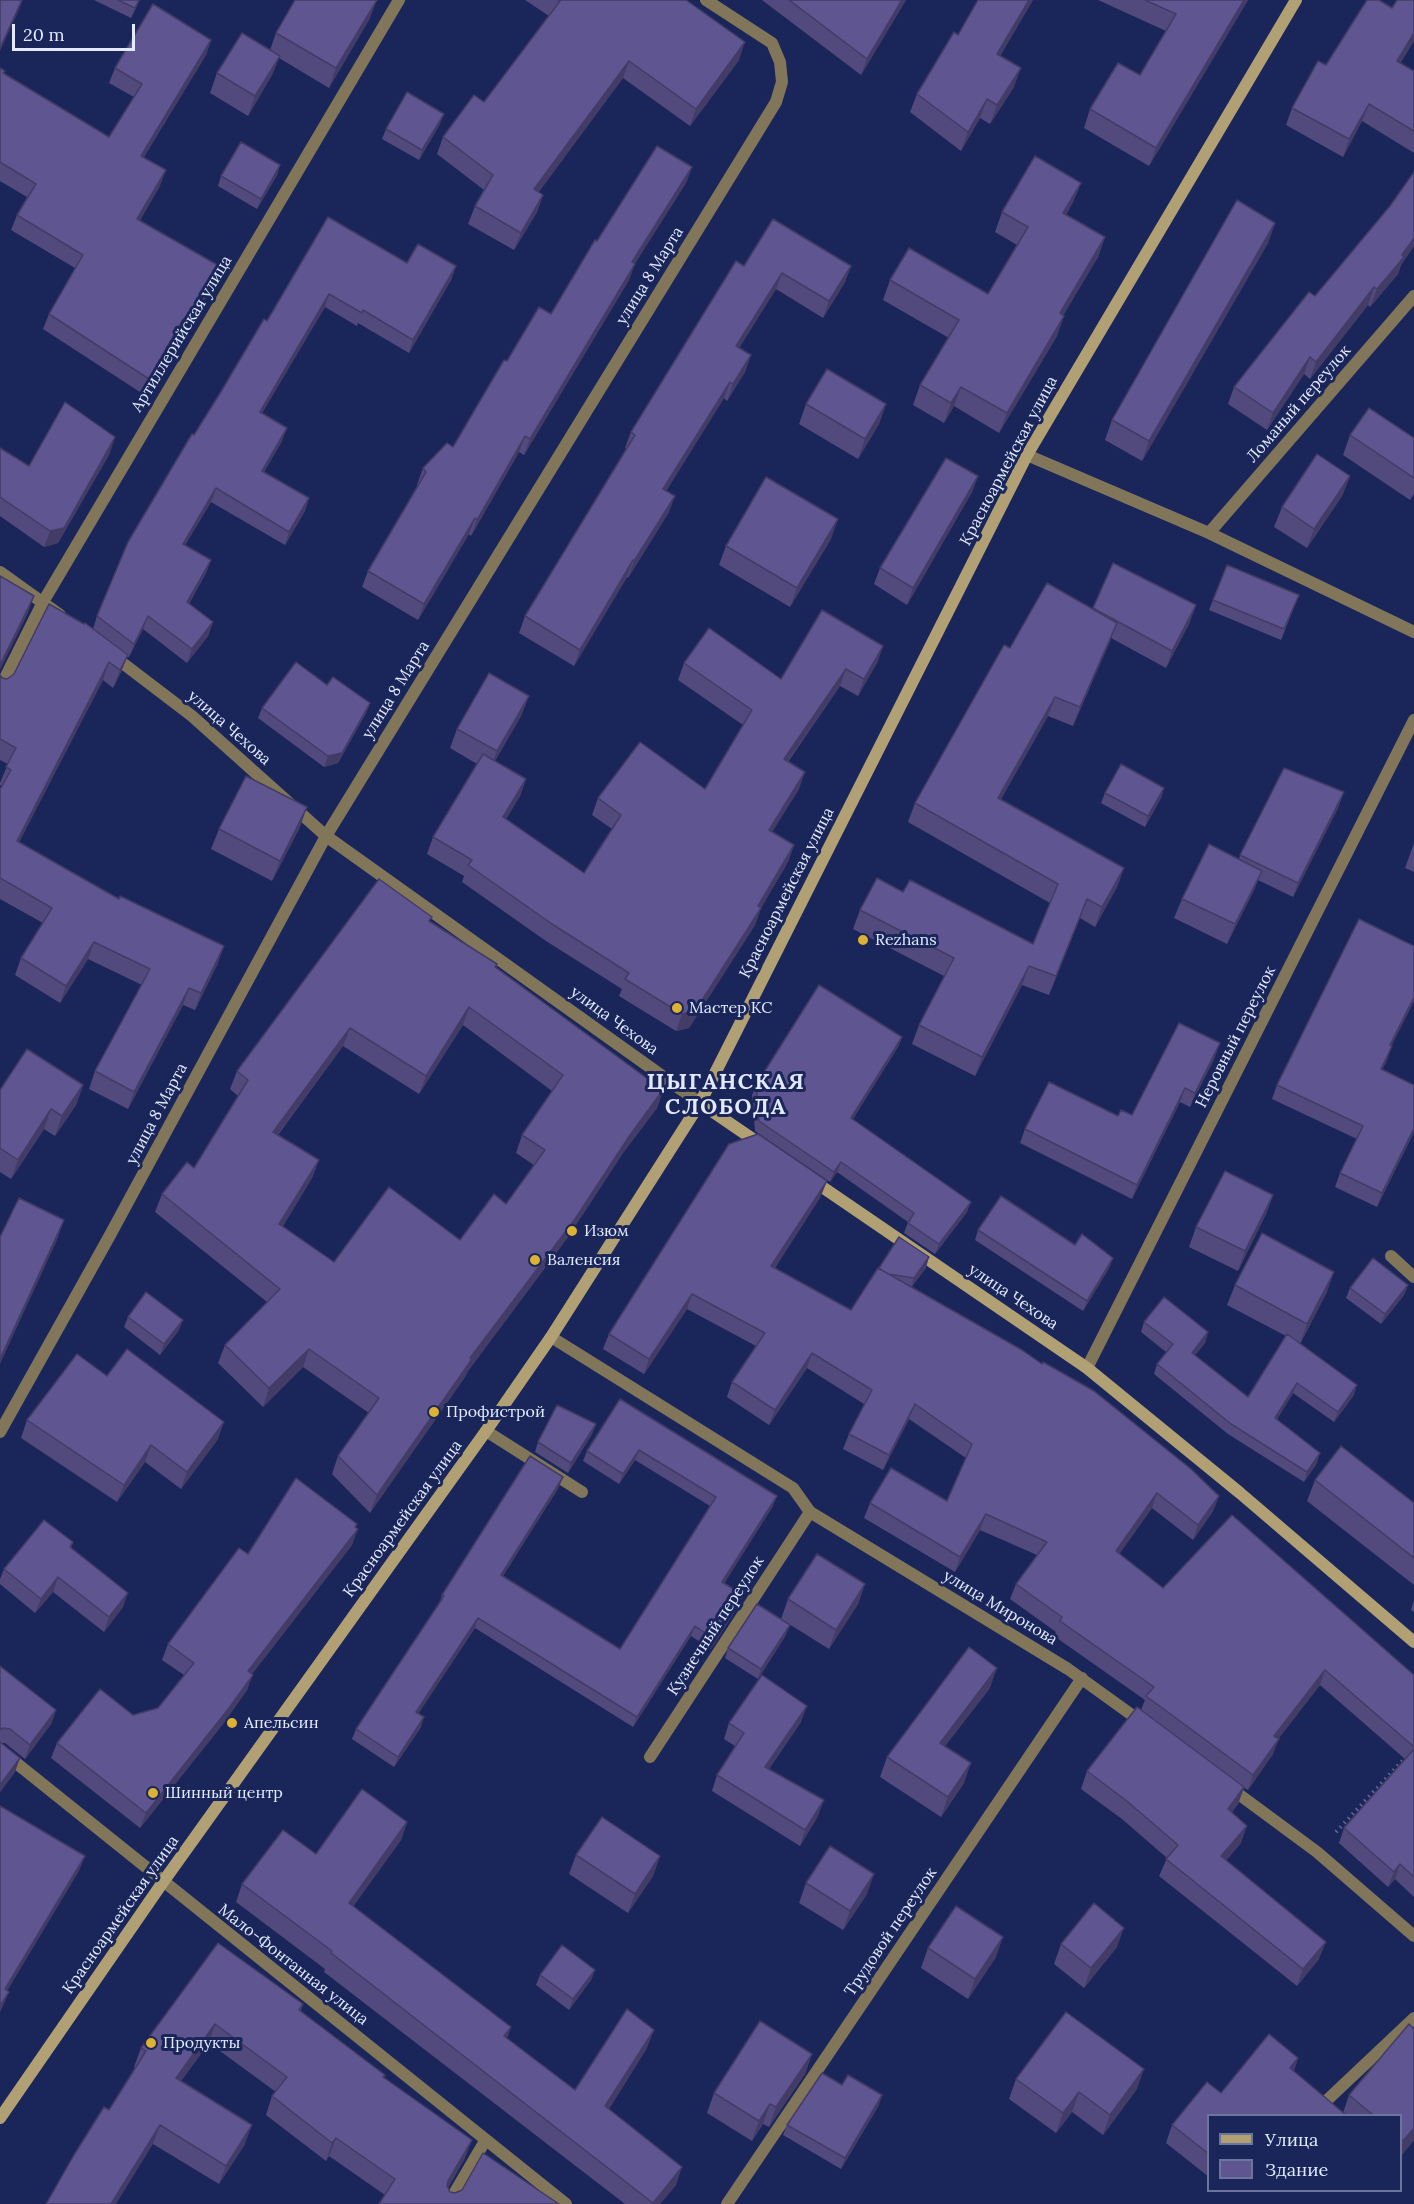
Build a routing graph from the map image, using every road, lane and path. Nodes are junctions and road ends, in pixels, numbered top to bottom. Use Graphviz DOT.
graph roads {
  1 [pos="399,0"];
  2 [pos="706,0"];
  3 [pos="1296,0"];
  4 [pos="1414,296"];
  5 [pos="1027,455"];
  6 [pos="1209,533"];
  7 [pos="0,572"];
  8 [pos="43,602"];
  9 [pos="71,623"];
  10 [pos="1414,632"];
  11 [pos="99,644"];
  12 [pos="0,687"];
  13 [pos="1414,720"];
  14 [pos="326,836"];
  15 [pos="700,1103"];
  16 [pos="771,1152"];
  17 [pos="801,1172"];
  18 [pos="1391,1256"];
  19 [pos="1414,1277"];
  20 [pos="551,1337"];
  21 [pos="1088,1368"];
  22 [pos="486,1431"];
  23 [pos="0,1432"];
  24 [pos="582,1492"];
  25 [pos="810,1512"];
  26 [pos="1414,1642"];
  27 [pos="1082,1678"];
  28 [pos="1155,1732"];
  29 [pos="1414,1748"];
  30 [pos="0,1750"];
  31 [pos="650,1757"];
  32 [pos="1222,1782"];
  33 [pos="1317,1852"];
  34 [pos="163,1882"];
  35 [pos="1414,1936"];
  36 [pos="1414,2018"];
  37 [pos="1324,2103"];
  38 [pos="0,2118"];
  39 [pos="485,2141"];
  40 [pos="448,2204"];
  41 [pos="566,2204"];
  42 [pos="728,2204"];
  1 -- 8 [label="street, Артиллерийская улица"];
  2 -- 14 [label="street, улица 8 Марта"];
  3 -- 5 [label="main road, Красноармейская улица"];
  4 -- 6 [label="street, Ломаный переулок"];
  5 -- 6 [label="street"];
  5 -- 15 [label="main road, Красноармейская улица"];
  6 -- 10 [label="street"];
  7 -- 8 [label="street"];
  8 -- 9 [label="street"];
  8 -- 12 [label="street, Артиллерийская улица"];
  11 -- 14 [label="street, улица Чехова"];
  13 -- 21 [label="street, Неровный переулок"];
  14 -- 15 [label="street, улица Чехова"];
  14 -- 23 [label="street, улица 8 Марта"];
  15 -- 16 [label="main road, улица Чехова"];
  15 -- 20 [label="main road, Красноармейская улица"];
  17 -- 21 [label="main road, улица Чехова"];
  18 -- 19 [label="street"];
  20 -- 22 [label="main road, Красноармейская улица"];
  20 -- 25 [label="street, улица Миронова"];
  21 -- 26 [label="main road, улица Чехова"];
  22 -- 24 [label="street"];
  22 -- 34 [label="main road, Красноармейская улица"];
  25 -- 27 [label="street, улица Миронова"];
  25 -- 31 [label="street, Кузнечный переулок"];
  27 -- 28 [label="street, улица Миронова"];
  27 -- 42 [label="street, Трудовой переулок"];
  29 -- 33 [label="path"];
  30 -- 34 [label="street, Мало-Фонтанная улица"];
  32 -- 33 [label="street"];
  33 -- 35 [label="street"];
  34 -- 38 [label="main road, Красноармейская улица"];
  34 -- 39 [label="street, Мало-Фонтанная улица"];
  36 -- 37 [label="street"];
  39 -- 40 [label="street"];
  39 -- 41 [label="street, Мало-Фонтанная улица"];
}
